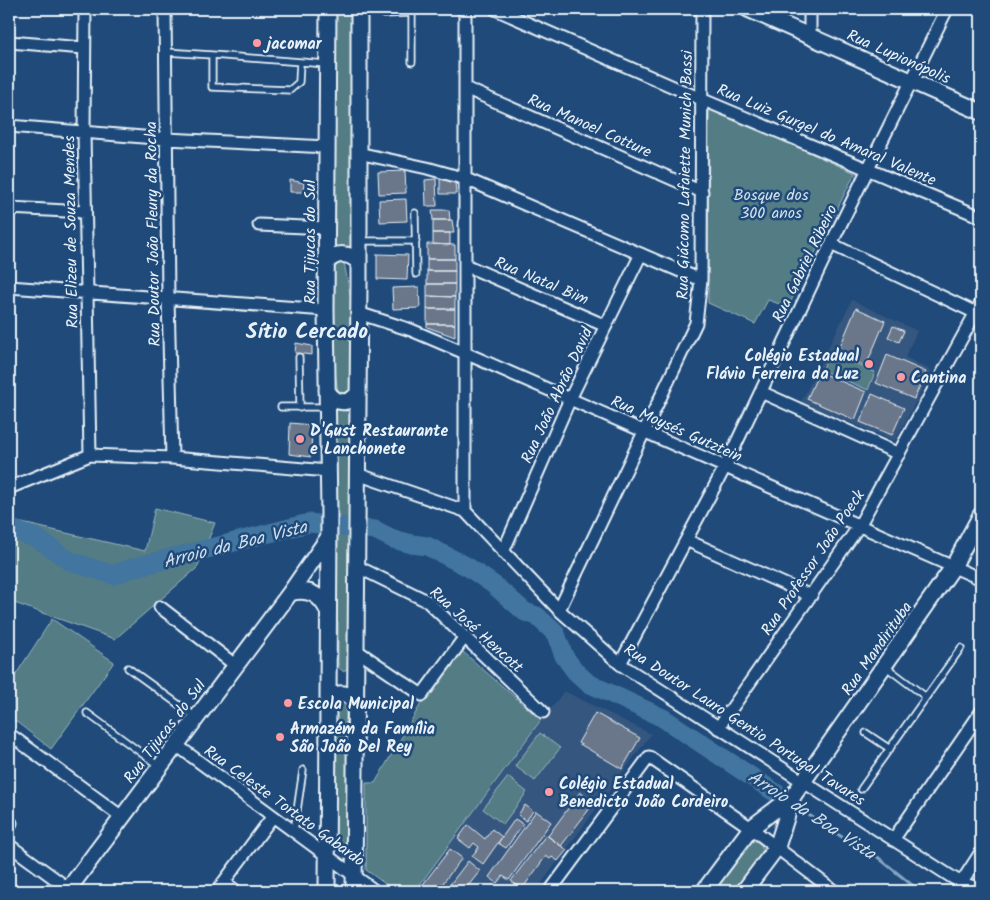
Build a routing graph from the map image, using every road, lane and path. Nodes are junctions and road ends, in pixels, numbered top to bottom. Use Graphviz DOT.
graph roads {
  1 [pos="85,9"];
  2 [pos="165,9"];
  3 [pos="328,9"];
  4 [pos="359,9"];
  5 [pos="465,9"];
  6 [pos="495,9"];
  7 [pos="702,9"];
  8 [pos="748,9"];
  9 [pos="810,9"];
  10 [pos="947,9"];
  11 [pos="412,11"];
  12 [pos="384,14"];
  13 [pos="810,36"];
  14 [pos="9,42"];
  15 [pos="84,48"];
  16 [pos="166,52"];
  17 [pos="212,55"];
  18 [pos="300,62"];
  19 [pos="412,62"];
  20 [pos="328,64"];
  21 [pos="911,81"];
  22 [pos="465,88"];
  23 [pos="701,99"];
  24 [pos="981,112"];
  25 [pos="9,126"];
  26 [pos="84,132"];
  27 [pos="167,138"];
  28 [pos="327,147"];
  29 [pos="358,153"];
  30 [pos="868,170"];
  31 [pos="466,179"];
  32 [pos="702,192"];
  33 [pos="9,208"];
  34 [pos="85,212"];
  35 [pos="415,213"];
  36 [pos="981,217"];
  37 [pos="258,225"];
  38 [pos="327,228"];
  39 [pos="416,240"];
  40 [pos="359,241"];
  41 [pos="831,244"];
  42 [pos="641,254"];
  43 [pos="326,262"];
  44 [pos="359,263"];
  45 [pos="465,265"];
  46 [pos="416,274"];
  47 [pos="701,280"];
  48 [pos="9,287"];
  49 [pos="86,292"];
  50 [pos="168,298"];
  51 [pos="979,308"];
  52 [pos="326,310"];
  53 [pos="358,313"];
  54 [pos="606,326"];
  55 [pos="465,353"];
  56 [pos="299,357"];
  57 [pos="327,390"];
  58 [pos="761,392"];
  59 [pos="358,393"];
  60 [pos="570,399"];
  61 [pos="281,407"];
  62 [pos="300,408"];
  63 [pos="327,408"];
  64 [pos="645,432"];
  65 [pos="899,454"];
  66 [pos="90,455"];
  67 [pos="172,458"];
  68 [pos="725,467"];
  69 [pos="328,471"];
  70 [pos="357,474"];
  71 [pos="9,488"];
  72 [pos="465,511"];
  73 [pos="981,515"];
  74 [pos="859,526"];
  75 [pos="328,537"];
  76 [pos="686,540"];
  77 [pos="503,552"];
  78 [pos="356,566"];
  79 [pos="953,567"];
  80 [pos="981,579"];
  81 [pos="290,593"];
  82 [pos="811,596"];
  83 [pos="160,607"];
  84 [pos="559,610"];
  85 [pos="328,611"];
  86 [pos="464,638"];
  87 [pos="961,648"];
  88 [pos="356,650"];
  89 [pos="620,664"];
  90 [pos="235,665"];
  91 [pos="884,666"];
  92 [pos="128,668"];
  93 [pos="355,671"];
  94 [pos="328,672"];
  95 [pos="926,697"];
  96 [pos="328,705"];
  97 [pos="356,705"];
  98 [pos="543,712"];
  99 [pos="981,712"];
  100 [pos="87,713"];
  101 [pos="196,717"];
  102 [pos="718,728"];
  103 [pos="866,733"];
  104 [pos="10,737"];
  105 [pos="176,744"];
  106 [pos="890,749"];
  107 [pos="159,766"];
  108 [pos="303,770"];
  109 [pos="803,782"];
  110 [pos="861,789"];
  111 [pos="793,796"];
  112 [pos="273,816"];
  113 [pos="122,817"];
  114 [pos="751,828"];
  115 [pos="294,831"];
  116 [pos="893,840"];
  117 [pos="9,845"];
  118 [pos="776,847"];
  119 [pos="981,852"];
  120 [pos="327,855"];
  121 [pos="354,875"];
  122 [pos="960,883"];
  123 [pos="220,887"];
  124 [pos="981,889"];
  125 [pos="68,890"];
  126 [pos="236,891"];
  127 [pos="327,891"];
  128 [pos="354,891"];
  129 [pos="375,891"];
  130 [pos="550,891"];
  131 [pos="704,891"];
  132 [pos="744,891"];
  133 [pos="834,891"];
  1 -- 15 [label="street, Rua Elizeu de Souza Mendes"];
  2 -- 16 [label="street, Rua Doutor João Fleury da Rocha"];
  3 -- 20 [label="main road, Rua Tijucas do Sul"];
  4 -- 29 [label="main road"];
  5 -- 22 [label="street"];
  6 -- 23 [label="street, Rua Luiz Gurgel do Amaral Valente"];
  7 -- 23 [label="street, Rua Giácomo Lafaiette Munich Bassi"];
  8 -- 13 [label="main road, Rua Lupionópolis"];
  9 -- 13 [label="street"];
  10 -- 21 [label="street, Rua Gabriel Ribeiro"];
  11 -- 12 [label="lane"];
  11 -- 19 [label="lane"];
  13 -- 21 [label="main road, Rua Lupionópolis"];
  14 -- 15 [label="street"];
  15 -- 26 [label="street, Rua Elizeu de Souza Mendes"];
  16 -- 17 [label="lane"];
  16 -- 27 [label="street, Rua Doutor João Fleury da Rocha"];
  17 -- 18 [label="lane"];
  17 -- 18 [label="lane"];
  18 -- 20 [label="lane"];
  20 -- 28 [label="main road, Rua Tijucas do Sul"];
  21 -- 24 [label="main road, Rua Lupionópolis"];
  21 -- 30 [label="street, Rua Gabriel Ribeiro"];
  22 -- 31 [label="street"];
  22 -- 32 [label="street, Rua Manoel Cotture"];
  23 -- 30 [label="street, Rua Luiz Gurgel do Amaral Valente"];
  23 -- 32 [label="street, Rua Giácomo Lafaiette Munich Bassi"];
  25 -- 26 [label="street"];
  26 -- 27 [label="street"];
  26 -- 34 [label="street, Rua Elizeu de Souza Mendes"];
  27 -- 28 [label="street"];
  27 -- 50 [label="street, Rua Doutor João Fleury da Rocha"];
  28 -- 38 [label="main road, Rua Tijucas do Sul"];
  29 -- 31 [label="street"];
  29 -- 40 [label="main road"];
  30 -- 36 [label="street, Rua Luiz Gurgel do Amaral Valente"];
  30 -- 41 [label="street, Rua Gabriel Ribeiro"];
  31 -- 42 [label="street"];
  31 -- 45 [label="street"];
  32 -- 47 [label="street, Rua Giácomo Lafaiette Munich Bassi"];
  33 -- 34 [label="street"];
  34 -- 49 [label="street, Rua Elizeu de Souza Mendes"];
  35 -- 39 [label="lane"];
  37 -- 38 [label="street"];
  38 -- 43 [label="main road, Rua Tijucas do Sul"];
  39 -- 40 [label="lane"];
  39 -- 46 [label="lane"];
  40 -- 44 [label="main road"];
  41 -- 51 [label="street"];
  41 -- 58 [label="street, Rua Gabriel Ribeiro"];
  42 -- 47 [label="street"];
  42 -- 54 [label="street, Rua João Abrão David"];
  43 -- 44 [label="main road"];
  43 -- 52 [label="main road, Rua Tijucas do Sul"];
  44 -- 53 [label="main road"];
  45 -- 54 [label="street, Rua Natal Bim"];
  45 -- 55 [label="street"];
  47 -- 64 [label="street, Rua Giácomo Lafaiette Munich Bassi"];
  48 -- 49 [label="street"];
  49 -- 50 [label="street"];
  49 -- 66 [label="street, Rua Elizeu de Souza Mendes"];
  50 -- 52 [label="street"];
  50 -- 67 [label="street, Rua Doutor João Fleury da Rocha"];
  51 -- 65 [label="street, Rua Professor João Poeck"];
  52 -- 57 [label="main road, Rua Tijucas do Sul"];
  53 -- 55 [label="street, Rua Moysés Gutztein"];
  53 -- 59 [label="main road"];
  54 -- 60 [label="street, Rua João Abrão David"];
  55 -- 60 [label="street, Rua Moysés Gutztein"];
  55 -- 72 [label="street"];
  56 -- 62 [label="lane"];
  57 -- 59 [label="main road"];
  57 -- 63 [label="main road, Rua Tijucas do Sul"];
  58 -- 65 [label="street"];
  58 -- 68 [label="street, Rua Gabriel Ribeiro"];
  59 -- 70 [label="main road"];
  60 -- 64 [label="street, Rua Moysés Gutztein"];
  60 -- 77 [label="street, Rua João Abrão David"];
  61 -- 62 [label="lane"];
  62 -- 63 [label="lane"];
  63 -- 69 [label="main road, Rua Tijucas do Sul"];
  64 -- 68 [label="street, Rua Moysés Gutztein"];
  64 -- 84 [label="street, Rua Giácomo Lafaiette Munich Bassi"];
  65 -- 74 [label="street, Rua Professor João Poeck"];
  66 -- 67 [label="street"];
  66 -- 71 [label="street"];
  67 -- 69 [label="street"];
  68 -- 74 [label="street, Rua Moysés Gutztein"];
  68 -- 76 [label="street, Rua Gabriel Ribeiro"];
  69 -- 75 [label="main road, Rua Tijucas do Sul"];
  70 -- 72 [label="street, Rua Doutor Lauro Gentio Portugal Tavares"];
  70 -- 78 [label="main road"];
  72 -- 77 [label="street, Rua Doutor Lauro Gentio Portugal Tavares"];
  73 -- 79 [label="main road, Rua Mandirituba"];
  74 -- 79 [label="street, Rua Moysés Gutztein"];
  74 -- 82 [label="street, Rua Professor João Poeck"];
  75 -- 81 [label="main road, Rua Tijucas do Sul"];
  75 -- 85 [label="main road"];
  76 -- 82 [label="street"];
  76 -- 89 [label="street, Rua Gabriel Ribeiro"];
  77 -- 84 [label="street, Rua Doutor Lauro Gentio Portugal Tavares"];
  78 -- 86 [label="street, Rua José Hencott"];
  78 -- 88 [label="main road"];
  79 -- 80 [label="street, Rua Moysés Gutztein"];
  79 -- 91 [label="main road, Rua Mandirituba"];
  81 -- 85 [label="main road"];
  81 -- 90 [label="main road, Rua Tijucas do Sul"];
  82 -- 102 [label="street, Rua Professor João Poeck"];
  83 -- 90 [label="street"];
  84 -- 89 [label="street, Rua Doutor Lauro Gentio Portugal Tavares"];
  85 -- 94 [label="main road"];
  86 -- 88 [label="street"];
  86 -- 98 [label="street, Rua José Hencott"];
  87 -- 95 [label="lane"];
  88 -- 93 [label="main road"];
  89 -- 102 [label="street, Rua Doutor Lauro Gentio Portugal Tavares"];
  90 -- 101 [label="main road, Rua Tijucas do Sul"];
  91 -- 95 [label="lane"];
  91 -- 109 [label="main road, Rua Mandirituba"];
  92 -- 101 [label="lane"];
  93 -- 94 [label="main road"];
  93 -- 97 [label="main road"];
  94 -- 96 [label="main road"];
  95 -- 106 [label="lane"];
  96 -- 97 [label="main road"];
  96 -- 120 [label="main road"];
  97 -- 121 [label="main road"];
  99 -- 116 [label="street"];
  100 -- 107 [label="lane"];
  101 -- 105 [label="main road, Rua Tijucas do Sul"];
  102 -- 109 [label="street, Rua Doutor Lauro Gentio Portugal Tavares"];
  103 -- 106 [label="lane"];
  104 -- 113 [label="street"];
  105 -- 107 [label="main road, Rua Tijucas do Sul"];
  105 -- 112 [label="street, Rua Celeste Tortato Gabardo"];
  106 -- 110 [label="lane"];
  107 -- 113 [label="main road, Rua Tijucas do Sul"];
  108 -- 115 [label="lane"];
  109 -- 111 [label="main road, Rua Mandirituba"];
  109 -- 116 [label="street, Rua Doutor Lauro Gentio Portugal Tavares"];
  111 -- 114 [label="main road, Rua Mandirituba"];
  111 -- 118 [label="main road, Rua Mandirituba"];
  112 -- 115 [label="street, Rua Celeste Tortato Gabardo"];
  112 -- 123 [label="street"];
  113 -- 125 [label="main road, Rua Tijucas do Sul"];
  114 -- 118 [label="street"];
  114 -- 130 [label="street"];
  114 -- 131 [label="main road, Rua Mandirituba"];
  115 -- 120 [label="street, Rua Celeste Tortato Gabardo"];
  116 -- 122 [label="street, Rua Doutor Lauro Gentio Portugal Tavares"];
  117 -- 125 [label="street"];
  118 -- 132 [label="main road, Rua Mandirituba"];
  118 -- 133 [label="street"];
  119 -- 122 [label="street"];
  120 -- 121 [label="street, Rua Celeste Tortato Gabardo"];
  120 -- 127 [label="main road"];
  121 -- 128 [label="main road"];
  121 -- 129 [label="street, Rua Celeste Tortato Gabardo"];
  122 -- 124 [label="street, Rua Doutor Lauro Gentio Portugal Tavares"];
  123 -- 126 [label="street"];
}
